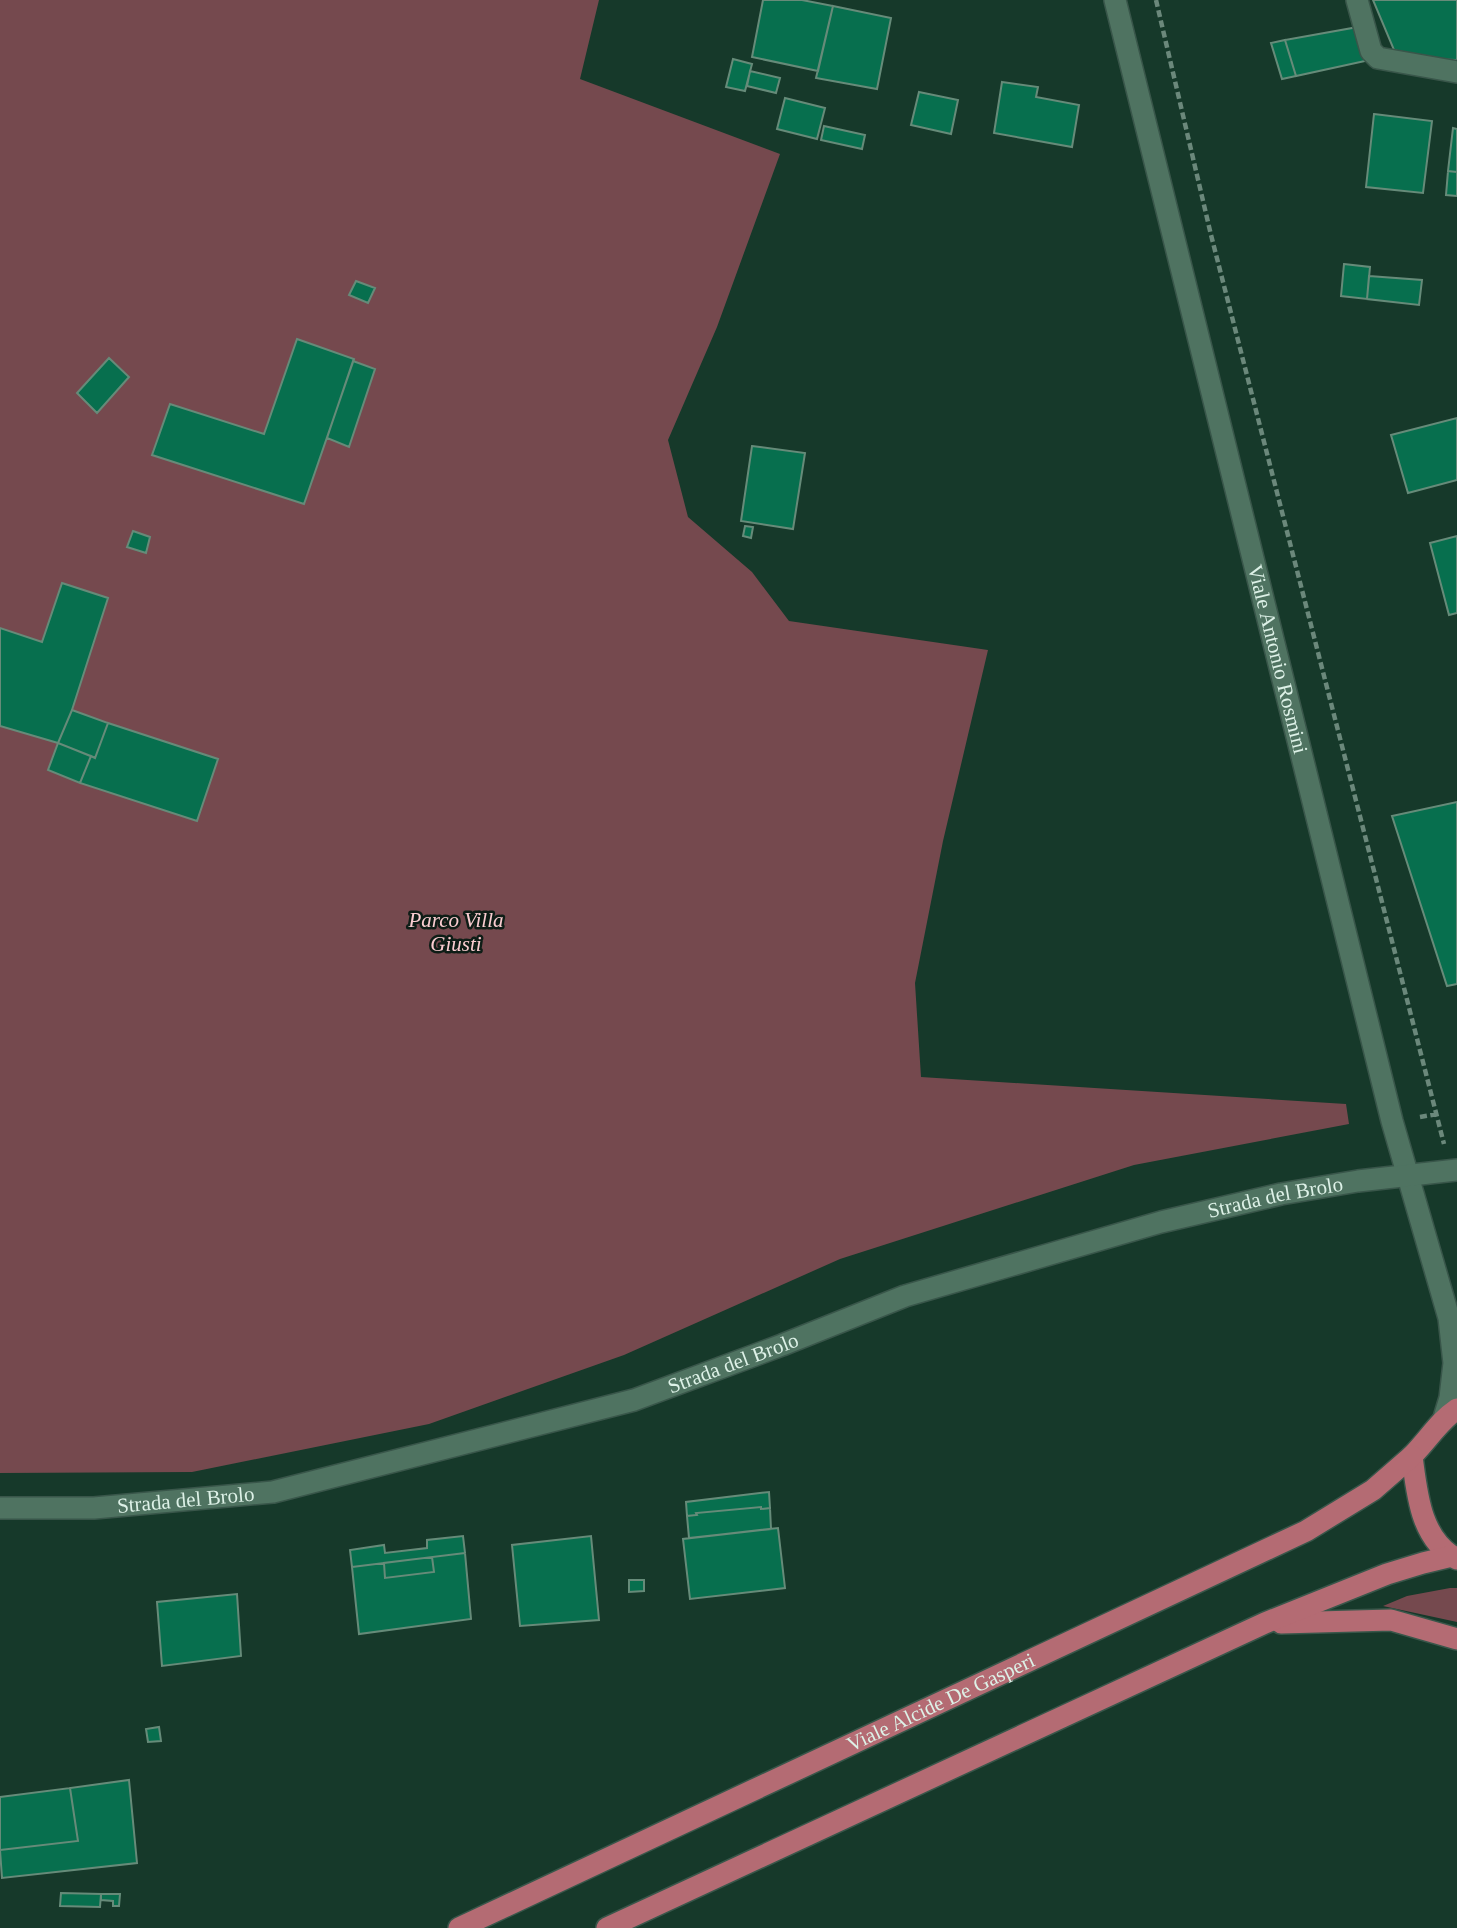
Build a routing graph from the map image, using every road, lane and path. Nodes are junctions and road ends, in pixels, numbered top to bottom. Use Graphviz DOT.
graph roads {
  1 [pos="1115,0"];
  2 [pos="1156,0"];
  3 [pos="1357,0"];
  4 [pos="1457,72"];
  5 [pos="1454,1171"];
  6 [pos="1408,1175"];
  7 [pos="1453,1323"];
  8 [pos="1450,1413"];
  9 [pos="1412,1456"];
  10 [pos="0,1508"];
  11 [pos="1455,1558"];
  12 [pos="1265,1623"];
  13 [pos="1457,1639"];
  14 [pos="459,1928"];
  15 [pos="607,1928"];
  1 -- 6 [label="street, Viale Antonio Rosmini"];
  2 -- 5 [label="path"];
  3 -- 4 [label="street"];
  5 -- 6 [label="street, Strada del Brolo"];
  6 -- 7 [label="street, Viale Antonio Rosmini"];
  6 -- 10 [label="street, Strada del Brolo"];
  7 -- 8 [label="street, Viale Antonio Rosmini"];
  8 -- 9 [label="main road, Viale Alcide De Gasperi"];
  9 -- 11 [label="main road"];
  9 -- 14 [label="main road, Viale Alcide De Gasperi"];
  11 -- 12 [label="main road"];
  12 -- 13 [label="main road"];
  12 -- 15 [label="main road"];
}
